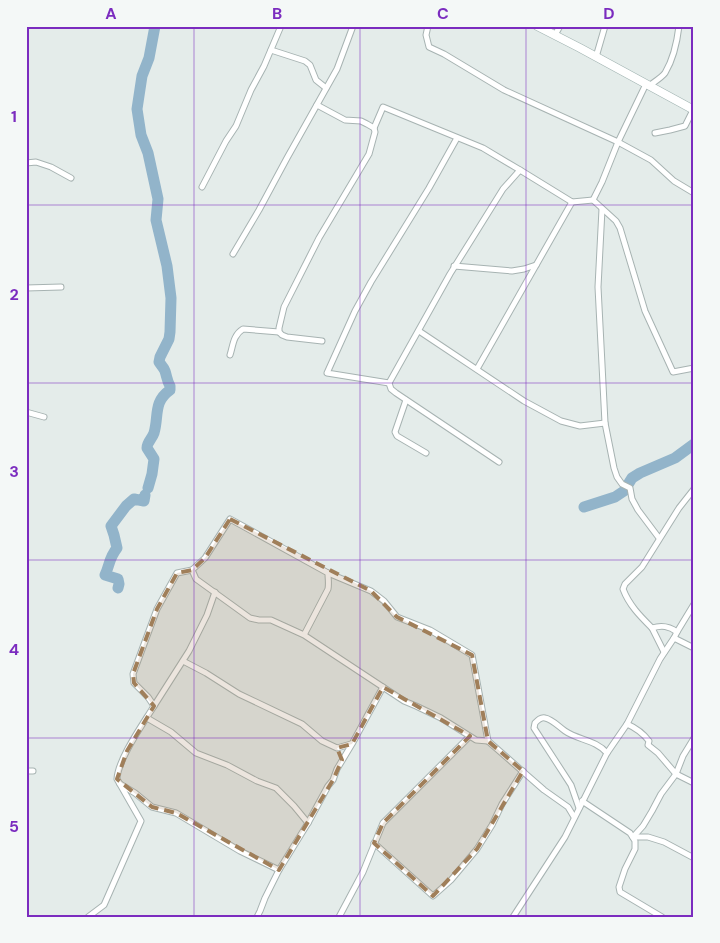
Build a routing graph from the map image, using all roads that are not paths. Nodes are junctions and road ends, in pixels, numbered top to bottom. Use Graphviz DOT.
graph roads {
  1 [pos="280,26"];
  2 [pos="353,26"];
  3 [pos="428,26"];
  4 [pos="538,26"];
  5 [pos="560,26"];
  6 [pos="605,26"];
  7 [pos="679,26"];
  8 [pos="555,35"];
  9 [pos="271,50"];
  10 [pos="596,57"];
  11 [pos="648,85"];
  12 [pos="326,88"];
  13 [pos="317,105"];
  14 [pos="693,110"];
  15 [pos="374,128"];
  16 [pos="655,133"];
  17 [pos="457,138"];
  18 [pos="618,142"];
  19 [pos="26,163"];
  20 [pos="520,170"];
  21 [pos="71,178"];
  22 [pos="202,187"];
  23 [pos="694,194"];
  24 [pos="593,200"];
  25 [pos="572,202"];
  26 [pos="602,209"];
  27 [pos="233,254"];
  28 [pos="536,265"];
  29 [pos="454,266"];
  30 [pos="61,287"];
  31 [pos="26,288"];
  32 [pos="419,331"];
  33 [pos="279,332"];
  34 [pos="322,341"];
  35 [pos="230,355"];
  36 [pos="694,368"];
  37 [pos="477,369"];
  38 [pos="389,383"];
  39 [pos="406,400"];
  40 [pos="26,412"];
  41 [pos="44,418"];
  42 [pos="605,423"];
  43 [pos="426,453"];
  44 [pos="499,462"];
  45 [pos="694,490"];
  46 [pos="659,538"];
  47 [pos="192,570"];
  48 [pos="328,572"];
  49 [pos="214,592"];
  50 [pos="694,604"];
  51 [pos="652,628"];
  52 [pos="304,635"];
  53 [pos="675,635"];
  54 [pos="694,648"];
  55 [pos="664,652"];
  56 [pos="184,661"];
  57 [pos="383,687"];
  58 [pos="154,706"];
  59 [pos="147,718"];
  60 [pos="627,724"];
  61 [pos="469,737"];
  62 [pos="694,738"];
  63 [pos="488,741"];
  64 [pos="352,744"];
  65 [pos="337,748"];
  66 [pos="607,753"];
  67 [pos="342,760"];
  68 [pos="26,771"];
  69 [pos="33,771"];
  70 [pos="523,771"];
  71 [pos="676,774"];
  72 [pos="694,782"];
  73 [pos="119,784"];
  74 [pos="582,801"];
  75 [pos="579,808"];
  76 [pos="574,816"];
  77 [pos="308,823"];
  78 [pos="633,836"];
  79 [pos="374,843"];
  80 [pos="694,858"];
  81 [pos="278,870"];
  82 [pos="516,915"];
  83 [pos="88,917"];
  84 [pos="257,917"];
  85 [pos="339,917"];
  86 [pos="662,917"];
  1 -- 9 [label="street"];
  2 -- 12 [label="street"];
  3 -- 18 [label="street"];
  4 -- 8 [label="street"];
  5 -- 8 [label="street"];
  6 -- 10 [label="street"];
  7 -- 11 [label="street"];
  8 -- 10 [label="street"];
  9 -- 12 [label="street"];
  9 -- 22 [label="street"];
  10 -- 11 [label="street"];
  11 -- 14 [label="street"];
  11 -- 18 [label="street"];
  12 -- 13 [label="street"];
  13 -- 15 [label="street"];
  13 -- 27 [label="street"];
  14 -- 16 [label="street"];
  15 -- 17 [label="street"];
  15 -- 33 [label="street"];
  17 -- 20 [label="street"];
  17 -- 38 [label="street"];
  18 -- 23 [label="street"];
  18 -- 24 [label="street"];
  19 -- 21 [label="street"];
  20 -- 25 [label="street"];
  20 -- 29 [label="street"];
  24 -- 25 [label="street"];
  24 -- 26 [label="street"];
  25 -- 28 [label="street"];
  26 -- 36 [label="street"];
  26 -- 42 [label="street"];
  28 -- 29 [label="street"];
  28 -- 37 [label="street"];
  29 -- 32 [label="street"];
  30 -- 31 [label="street"];
  32 -- 37 [label="street"];
  32 -- 38 [label="street"];
  33 -- 34 [label="street"];
  33 -- 35 [label="street"];
  37 -- 42 [label="street"];
  38 -- 39 [label="street"];
  39 -- 43 [label="street"];
  39 -- 44 [label="street"];
  40 -- 41 [label="street"];
  42 -- 46 [label="street"];
  45 -- 46 [label="street"];
  46 -- 51 [label="street"];
  47 -- 48 [label="street"];
  47 -- 49 [label="street"];
  47 -- 58 [label="street"];
  48 -- 52 [label="street"];
  48 -- 63 [label="street"];
  49 -- 52 [label="street"];
  49 -- 56 [label="street"];
  50 -- 53 [label="street"];
  51 -- 53 [label="street"];
  51 -- 55 [label="street"];
  52 -- 57 [label="street"];
  53 -- 54 [label="street"];
  53 -- 55 [label="street"];
  55 -- 60 [label="street"];
  56 -- 58 [label="street"];
  56 -- 65 [label="street"];
  57 -- 61 [label="street"];
  57 -- 64 [label="street"];
  58 -- 59 [label="street"];
  59 -- 73 [label="street"];
  59 -- 77 [label="street"];
  60 -- 66 [label="street"];
  60 -- 71 [label="street"];
  61 -- 63 [label="street"];
  61 -- 79 [label="street"];
  62 -- 71 [label="street"];
  63 -- 70 [label="street"];
  64 -- 65 [label="street"];
  64 -- 67 [label="street"];
  65 -- 67 [label="street"];
  66 -- 74 [label="street"];
  66 -- 75 [label="street"];
  67 -- 77 [label="street"];
  68 -- 69 [label="street"];
  70 -- 76 [label="street"];
  70 -- 79 [label="street"];
  71 -- 72 [label="street"];
  71 -- 78 [label="street"];
  73 -- 81 [label="street"];
  73 -- 83 [label="street"];
  74 -- 75 [label="street"];
  74 -- 78 [label="street"];
  75 -- 76 [label="street"];
  76 -- 82 [label="street"];
  77 -- 81 [label="street"];
  78 -- 80 [label="street"];
  78 -- 86 [label="street"];
  79 -- 85 [label="street"];
  81 -- 84 [label="street"];
}
